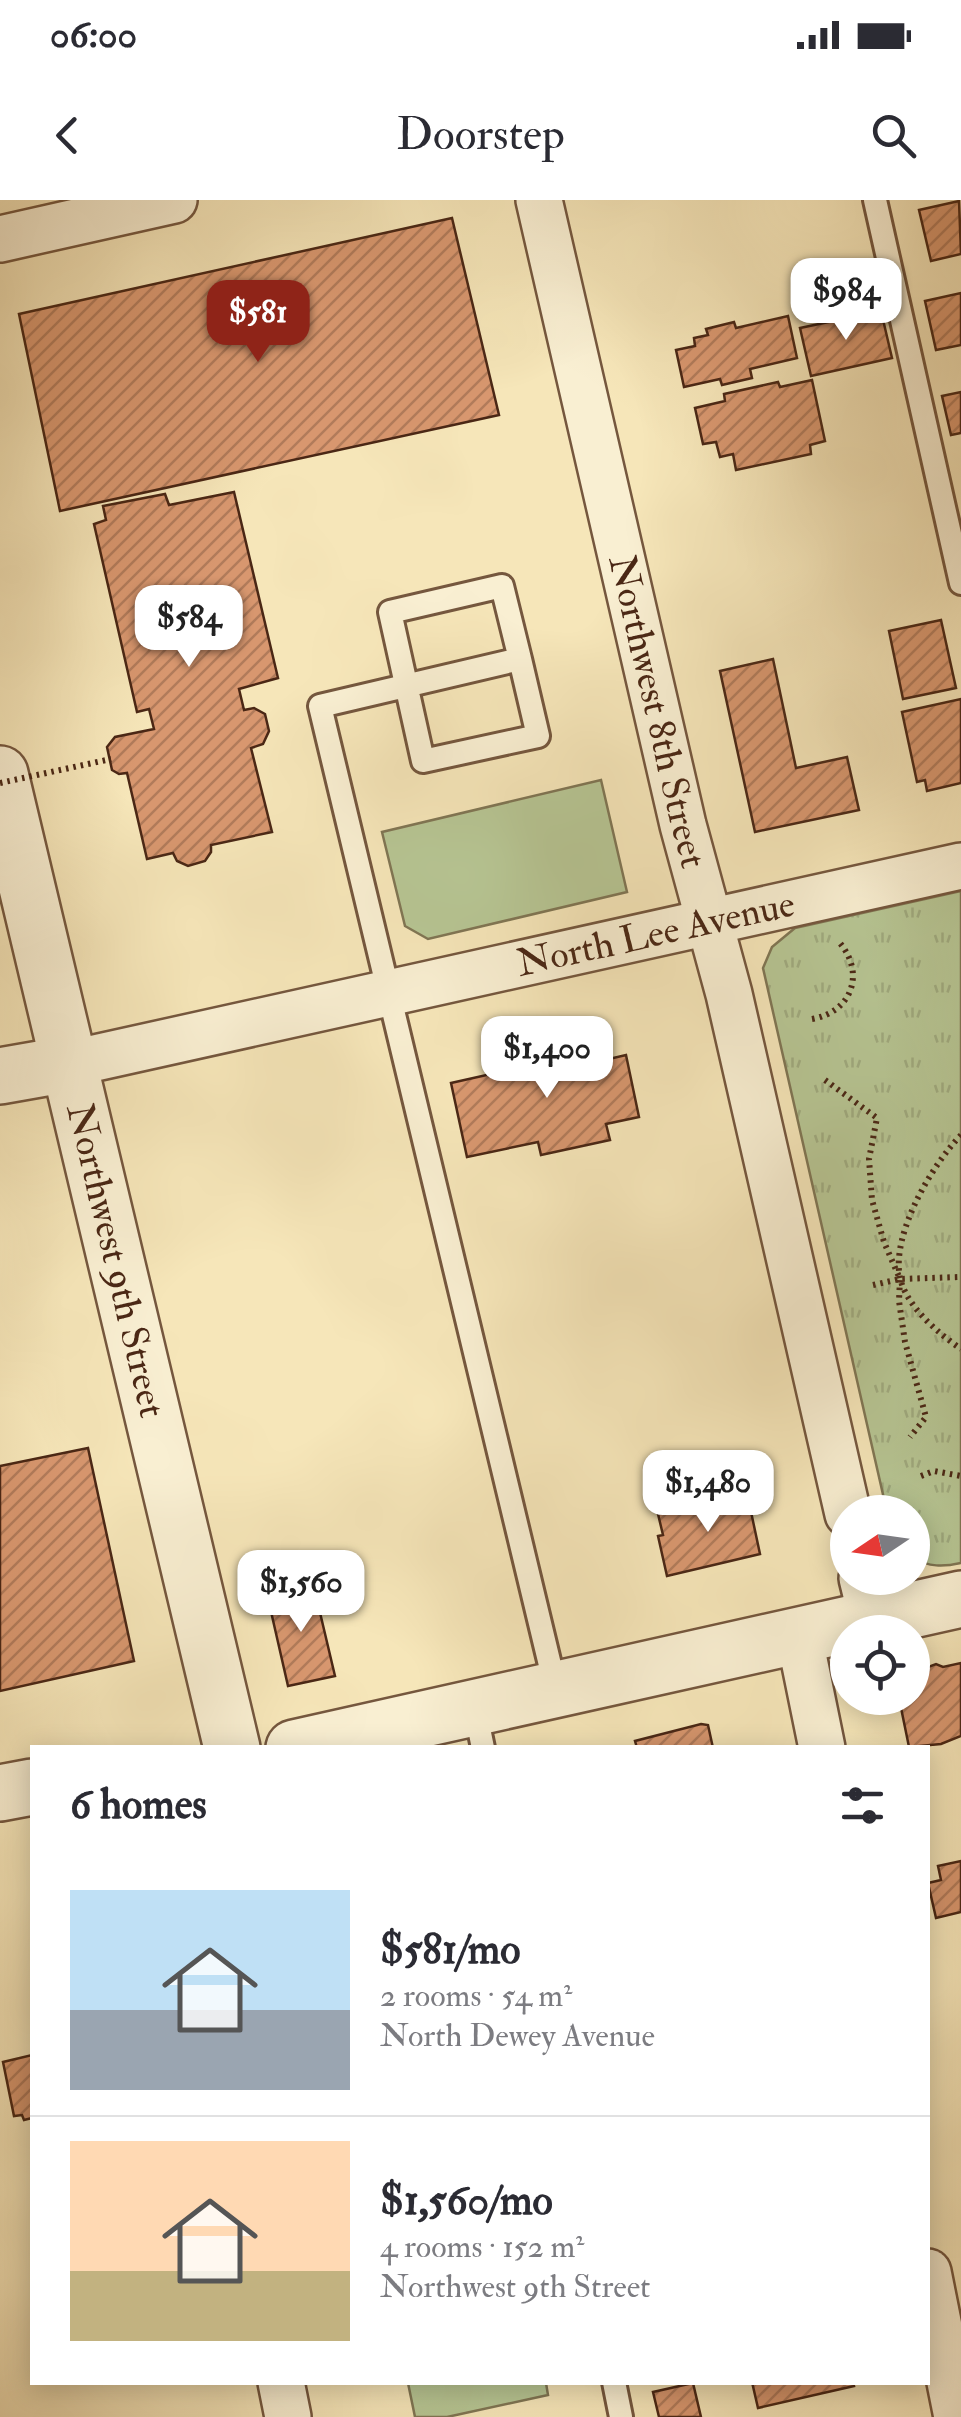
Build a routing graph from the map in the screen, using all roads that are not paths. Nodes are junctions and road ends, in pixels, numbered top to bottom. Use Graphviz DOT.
graph roads {
  1 [pos="174,200"];
  2 [pos="539,200"];
  3 [pos="876,200"];
  4 [pos="0,240"];
  5 [pos="961,583"];
  6 [pos="520,659"];
  7 [pos="406,686"];
  8 [pos="0,774"];
  9 [pos="961,866"];
  10 [pos="710,922"];
  11 [pos="388,994"];
  12 [pos="68,1064"];
  13 [pos="0,1076"];
  14 [pos="844,1495"];
  15 [pos="867,1598"];
  16 [pos="961,1599"];
  17 [pos="800,1636"];
  18 [pos="556,1690"];
  19 [pos="479,1728"];
  20 [pos="231,1745"];
  21 [pos="322,1745"];
  22 [pos="821,1745"];
  23 [pos="30,1787"];
  24 [pos="0,1793"];
  25 [pos="930,2282"];
  26 [pos="283,2385"];
  27 [pos="615,2385"];
  28 [pos="957,2416"];
  29 [pos="288,2417"];
  30 [pos="621,2417"];
  1 -- 4 [label="street"];
  2 -- 10 [label="street, Northwest 8th Street"];
  3 -- 5 [label="lane"];
  6 -- 7 [label="lane"];
  6 -- 7 [label="lane"];
  6 -- 7 [label="lane"];
  7 -- 11 [label="lane"];
  8 -- 12 [label="street, Northwest 9th Street"];
  9 -- 10 [label="street, North Lee Avenue"];
  10 -- 11 [label="street, North Lee Avenue"];
  10 -- 14 [label="street, Northwest 8th Street"];
  11 -- 12 [label="street, North Lee Avenue"];
  11 -- 18 [label="lane"];
  12 -- 13 [label="street, North Lee Avenue"];
  12 -- 20 [label="street, Northwest 9th Street"];
  15 -- 16 [label="street"];
  15 -- 17 [label="street"];
  17 -- 18 [label="street"];
  17 -- 22 [label="street"];
  18 -- 19 [label="street"];
  19 -- 21 [label="street"];
  23 -- 24 [label="street"];
  25 -- 28 [label="street"];
  26 -- 29 [label="street"];
  27 -- 30 [label="lane"];
}
